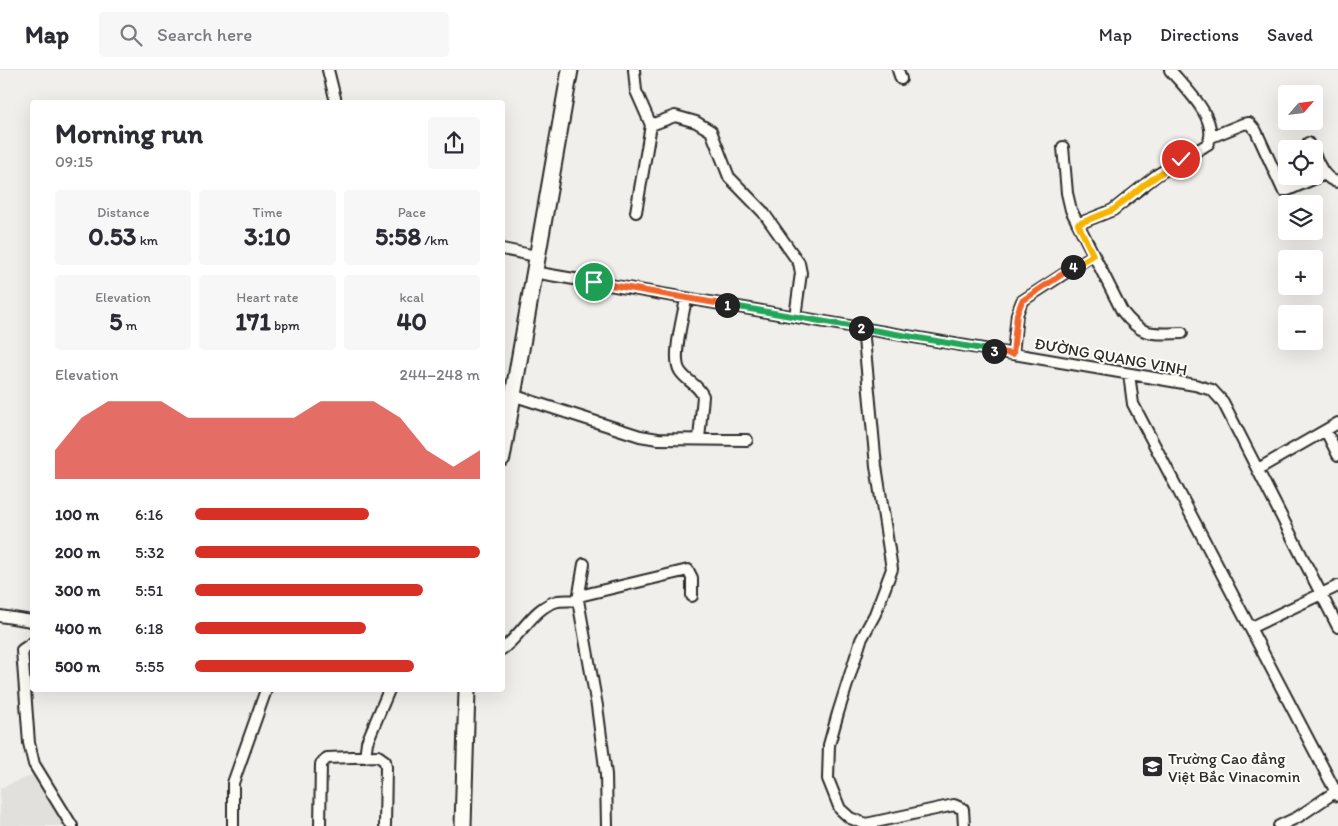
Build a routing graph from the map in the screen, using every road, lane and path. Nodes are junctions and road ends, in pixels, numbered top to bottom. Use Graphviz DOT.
graph roads {
  1 [pos="328,70"];
  2 [pos="570,70"];
  3 [pos="634,70"];
  4 [pos="1170,70"];
  5 [pos="336,100"];
  6 [pos="652,125"];
  7 [pos="1211,137"];
  8 [pos="1063,147"];
  9 [pos="1323,170"];
  10 [pos="1325,174"];
  11 [pos="1338,182"];
  12 [pos="636,212"];
  13 [pos="1078,224"];
  14 [pos="505,250"];
  15 [pos="1093,255"];
  16 [pos="536,256"];
  17 [pos="533,272"];
  18 [pos="686,298"];
  19 [pos="795,317"];
  20 [pos="863,328"];
  21 [pos="1182,333"];
  22 [pos="1013,354"];
  23 [pos="1129,374"];
  24 [pos="512,395"];
  25 [pos="1338,423"];
  26 [pos="1326,431"];
  27 [pos="505,439"];
  28 [pos="699,439"];
  29 [pos="746,440"];
  30 [pos="1338,454"];
  31 [pos="1258,469"];
  32 [pos="584,564"];
  33 [pos="1338,586"];
  34 [pos="1321,593"];
  35 [pos="692,596"];
  36 [pos="578,598"];
  37 [pos="0,616"];
  38 [pos="30,621"];
  39 [pos="1338,626"];
  40 [pos="1250,628"];
  41 [pos="30,644"];
  42 [pos="505,647"];
  43 [pos="265,692"];
  44 [pos="388,692"];
  45 [pos="467,692"];
  46 [pos="365,757"];
  47 [pos="1337,792"];
  48 [pos="866,825"];
  49 [pos="72,826"];
  50 [pos="233,826"];
  51 [pos="320,826"];
  52 [pos="385,826"];
  53 [pos="463,826"];
  54 [pos="607,826"];
  55 [pos="964,826"];
  56 [pos="1278,826"];
  1 -- 5 [label="street"];
  2 -- 16 [label="highway"];
  3 -- 6 [label="street"];
  4 -- 7 [label="street"];
  6 -- 12 [label="street"];
  6 -- 19 [label="street"];
  7 -- 10 [label="street"];
  7 -- 13 [label="street"];
  8 -- 13 [label="street"];
  9 -- 10 [label="street"];
  10 -- 11 [label="street"];
  13 -- 15 [label="street"];
  14 -- 16 [label="street"];
  15 -- 21 [label="street"];
  15 -- 22 [label="street"];
  16 -- 17 [label="highway"];
  17 -- 18 [label="street, ĐƯỜNG QUANG VINH"];
  17 -- 24 [label="highway"];
  18 -- 19 [label="street, ĐƯỜNG QUANG VINH"];
  18 -- 28 [label="street"];
  19 -- 20 [label="street, ĐƯỜNG QUANG VINH"];
  20 -- 22 [label="street, ĐƯỜNG QUANG VINH"];
  20 -- 48 [label="street"];
  22 -- 23 [label="street, ĐƯỜNG QUANG VINH"];
  23 -- 31 [label="street, ĐƯỜNG QUANG VINH"];
  23 -- 40 [label="street"];
  24 -- 27 [label="highway"];
  24 -- 28 [label="street"];
  25 -- 26 [label="street"];
  26 -- 30 [label="street"];
  26 -- 31 [label="street"];
  28 -- 29 [label="street"];
  31 -- 34 [label="street, ĐƯỜNG QUANG VINH"];
  32 -- 36 [label="street"];
  33 -- 34 [label="street"];
  34 -- 39 [label="street, ĐƯỜNG QUANG VINH"];
  34 -- 40 [label="street"];
  35 -- 36 [label="street"];
  36 -- 42 [label="street"];
  36 -- 54 [label="street"];
  37 -- 38 [label="street"];
  40 -- 47 [label="street"];
  41 -- 49 [label="street"];
  43 -- 50 [label="street"];
  44 -- 46 [label="street"];
  45 -- 53 [label="highway"];
  46 -- 51 [label="street"];
  46 -- 52 [label="street"];
  47 -- 56 [label="street"];
  48 -- 55 [label="street"];
}
